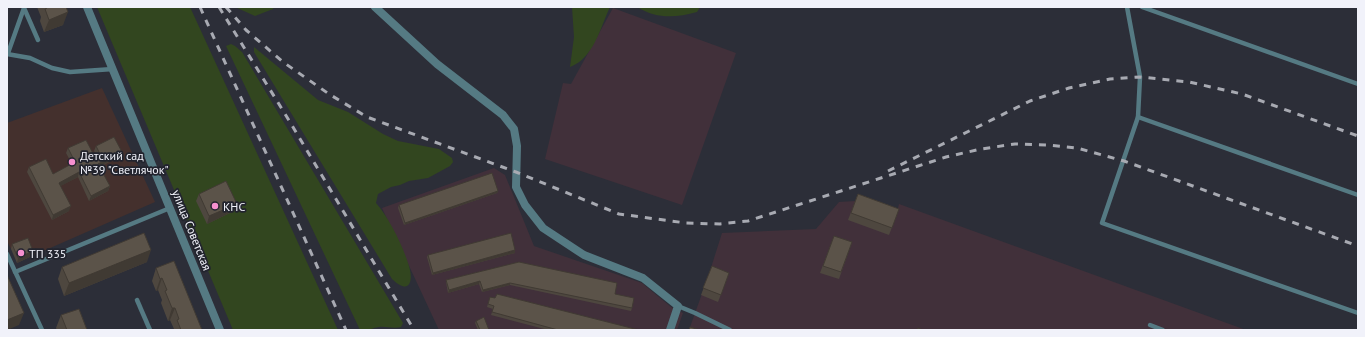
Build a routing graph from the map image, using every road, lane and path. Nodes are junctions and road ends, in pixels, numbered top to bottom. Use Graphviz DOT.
graph roads {
  1 [pos="87,7"];
  2 [pos="376,7"];
  3 [pos="1127,7"];
  4 [pos="1142,7"];
  5 [pos="24,8"];
  6 [pos="38,40"];
  7 [pos="8,53"];
  8 [pos="113,69"];
  9 [pos="1358,84"];
  10 [pos="1138,117"];
  11 [pos="1358,195"];
  12 [pos="170,208"];
  13 [pos="7,254"];
  14 [pos="15,272"];
  15 [pos="137,300"];
  16 [pos="678,306"];
  17 [pos="1358,313"];
  18 [pos="1150,325"];
  19 [pos="42,330"];
  20 [pos="150,330"];
  21 [pos="220,330"];
  22 [pos="670,330"];
  23 [pos="730,330"];
  24 [pos="1163,330"];
  1 -- 8 [label="street, улица Советская"];
  2 -- 16 [label="street"];
  3 -- 10 [label="lane"];
  4 -- 9 [label="lane"];
  5 -- 6 [label="lane"];
  5 -- 7 [label="lane"];
  7 -- 8 [label="lane"];
  8 -- 12 [label="street, улица Советская"];
  10 -- 11 [label="lane"];
  10 -- 17 [label="lane"];
  12 -- 14 [label="lane"];
  12 -- 21 [label="street, улица Советская"];
  13 -- 14 [label="lane"];
  14 -- 19 [label="lane"];
  15 -- 20 [label="lane"];
  16 -- 22 [label="street"];
  16 -- 23 [label="lane"];
  18 -- 24 [label="lane"];
}
